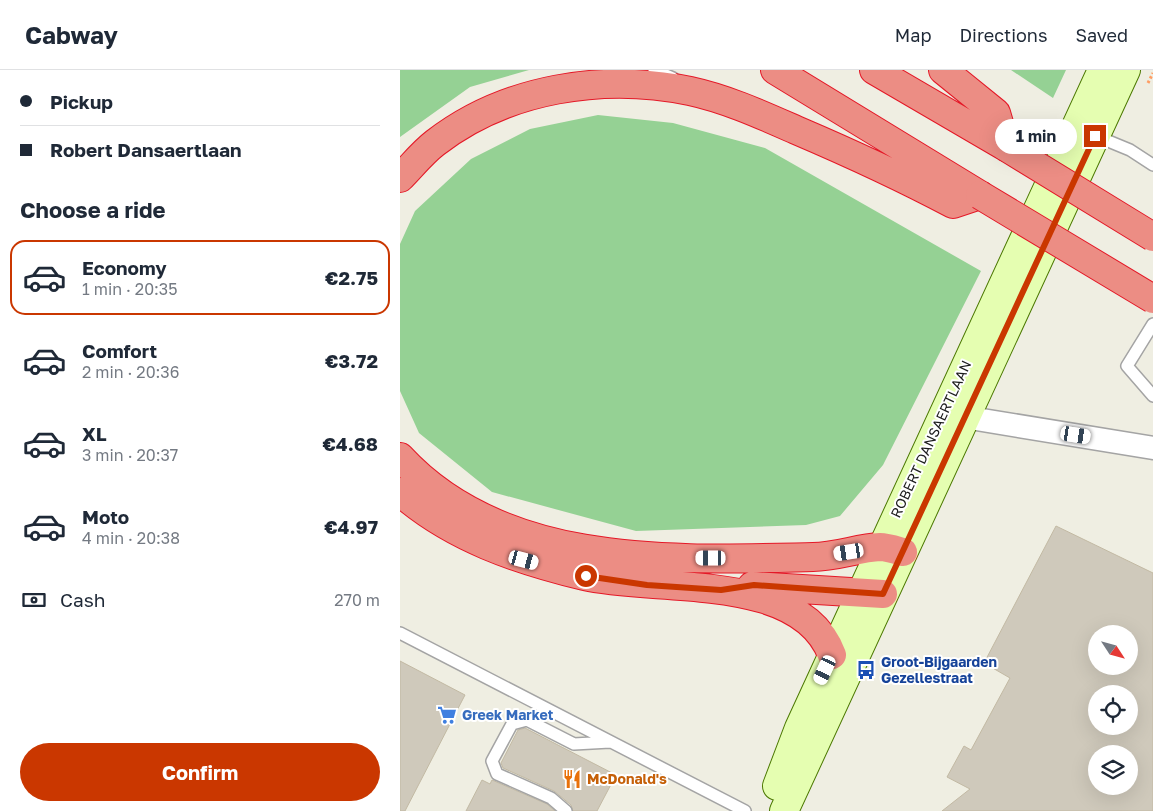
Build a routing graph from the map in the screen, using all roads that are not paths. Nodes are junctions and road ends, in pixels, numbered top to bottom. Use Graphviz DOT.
graph roads {
  1 [pos="654,70"];
  2 [pos="775,70"];
  3 [pos="874,70"];
  4 [pos="943,70"];
  5 [pos="1102,70"];
  6 [pos="1126,70"];
  7 [pos="739,105"];
  8 [pos="1086,131"];
  9 [pos="1006,147"];
  10 [pos="1153,165"];
  11 [pos="400,178"];
  12 [pos="980,195"];
  13 [pos="1153,237"];
  14 [pos="1153,299"];
  15 [pos="1153,324"];
  16 [pos="1153,396"];
  17 [pos="954,414"];
  18 [pos="1153,448"];
  19 [pos="400,457"];
  20 [pos="400,492"];
  21 [pos="892,549"];
  22 [pos="721,590"];
  23 [pos="872,593"];
  24 [pos="400,633"];
  25 [pos="832,655"];
  26 [pos="611,742"];
  27 [pos="566,811"];
  28 [pos="745,811"];
  29 [pos="768,811"];
  30 [pos="784,811"];
  1 -- 7 [label="lane"];
  2 -- 12 [label="highway"];
  3 -- 9 [label="highway"];
  4 -- 9 [label="highway"];
  5 -- 8 [label="street, ROBERT DANSAERTLAAN"];
  6 -- 8 [label="street, ROBERT DANSAERTLAAN"];
  7 -- 11 [label="highway"];
  7 -- 12 [label="highway"];
  8 -- 10 [label="lane"];
  8 -- 17 [label="street, ROBERT DANSAERTLAAN"];
  9 -- 13 [label="highway, bridge"];
  12 -- 14 [label="highway, bridge"];
  15 -- 16 [label="lane"];
  17 -- 18 [label="street"];
  17 -- 21 [label="street, ROBERT DANSAERTLAAN"];
  19 -- 21 [label="highway"];
  20 -- 22 [label="highway"];
  21 -- 23 [label="street, ROBERT DANSAERTLAAN"];
  22 -- 23 [label="highway"];
  22 -- 25 [label="highway"];
  23 -- 25 [label="street, ROBERT DANSAERTLAAN"];
  23 -- 30 [label="street, ROBERT DANSAERTLAAN"];
  24 -- 26 [label="lane"];
  25 -- 29 [label="street, ROBERT DANSAERTLAAN"];
  26 -- 27 [label="lane"];
  26 -- 28 [label="lane"];
}
